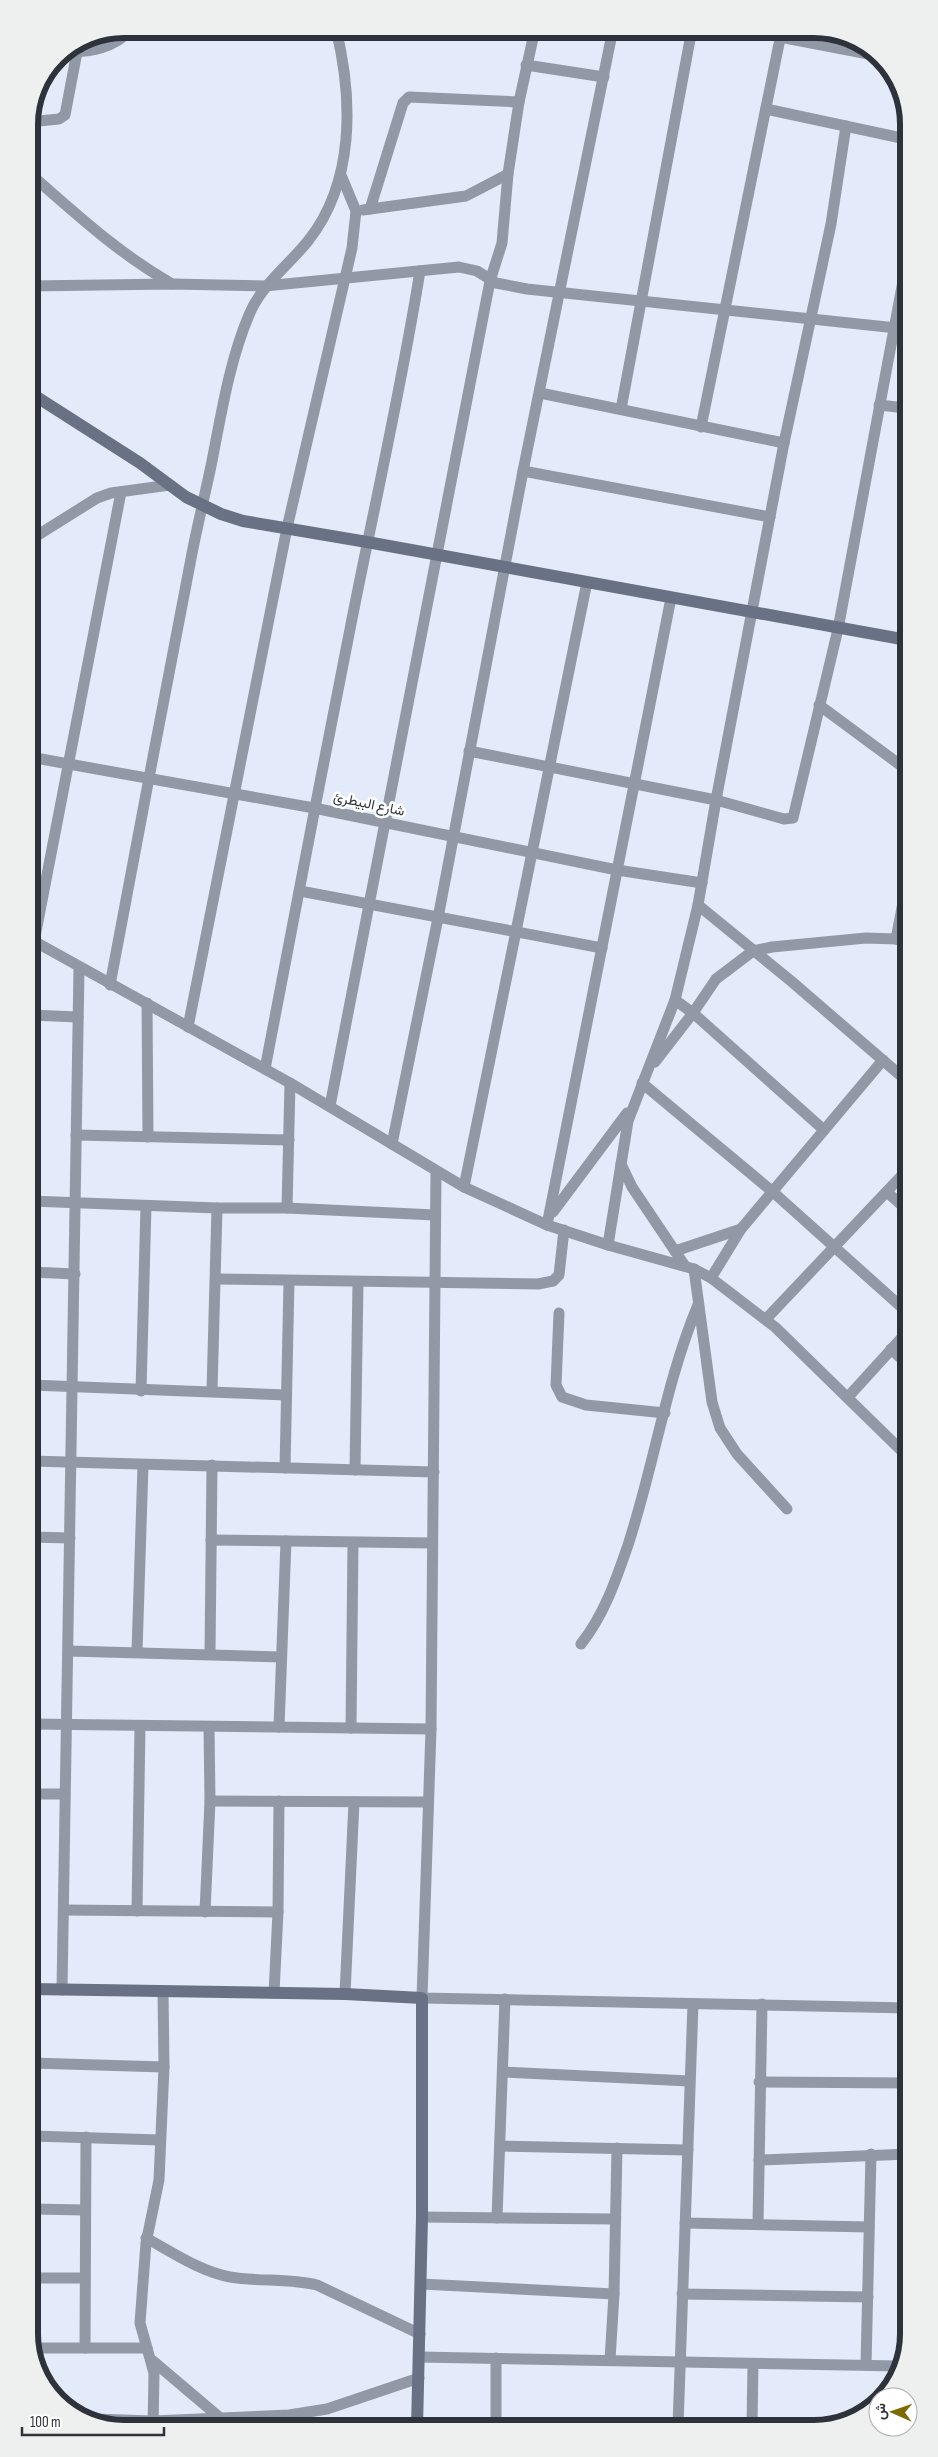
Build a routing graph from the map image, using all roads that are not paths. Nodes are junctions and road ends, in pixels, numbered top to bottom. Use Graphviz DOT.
graph roads {
  1 [pos="122,38"];
  2 [pos="338,38"];
  3 [pos="533,38"];
  4 [pos="612,38"];
  5 [pos="690,38"];
  6 [pos="780,38"];
  7 [pos="802,38"];
  8 [pos="79,51"];
  9 [pos="862,52"];
  10 [pos="71,56"];
  11 [pos="526,65"];
  12 [pos="604,76"];
  13 [pos="519,102"];
  14 [pos="766,109"];
  15 [pos="38,121"];
  16 [pos="846,126"];
  17 [pos="900,138"];
  18 [pos="340,174"];
  19 [pos="508,174"];
  20 [pos="38,181"];
  21 [pos="370,209"];
  22 [pos="356,211"];
  23 [pos="420,272"];
  24 [pos="346,280"];
  25 [pos="490,281"];
  26 [pos="172,284"];
  27 [pos="38,286"];
  28 [pos="265,286"];
  29 [pos="560,291"];
  30 [pos="900,294"];
  31 [pos="641,301"];
  32 [pos="724,311"];
  33 [pos="809,320"];
  34 [pos="893,327"];
  35 [pos="900,328"];
  36 [pos="540,393"];
  37 [pos="38,398"];
  38 [pos="879,405"];
  39 [pos="900,407"];
  40 [pos="621,409"];
  41 [pos="701,427"];
  42 [pos="784,443"];
  43 [pos="523,471"];
  44 [pos="170,485"];
  45 [pos="121,492"];
  46 [pos="201,505"];
  47 [pos="770,517"];
  48 [pos="288,528"];
  49 [pos="38,534"];
  50 [pos="367,542"];
  51 [pos="436,555"];
  52 [pos="506,568"];
  53 [pos="587,582"];
  54 [pos="671,598"];
  55 [pos="752,614"];
  56 [pos="838,629"];
  57 [pos="900,639"];
  58 [pos="819,705"];
  59 [pos="469,750"];
  60 [pos="38,758"];
  61 [pos="68,764"];
  62 [pos="900,765"];
  63 [pos="550,768"];
  64 [pos="148,780"];
  65 [pos="633,784"];
  66 [pos="236,795"];
  67 [pos="716,800"];
  68 [pos="314,808"];
  69 [pos="385,822"];
  70 [pos="453,838"];
  71 [pos="534,854"];
  72 [pos="617,870"];
  73 [pos="702,883"];
  74 [pos="300,891"];
  75 [pos="371,902"];
  76 [pos="698,905"];
  77 [pos="38,911"];
  78 [pos="438,918"];
  79 [pos="518,931"];
  80 [pos="900,940"];
  81 [pos="38,944"];
  82 [pos="602,948"];
  83 [pos="753,951"];
  84 [pos="79,968"];
  85 [pos="110,985"];
  86 [pos="674,1000"];
  87 [pos="147,1003"];
  88 [pos="694,1012"];
  89 [pos="38,1015"];
  90 [pos="78,1017"];
  91 [pos="188,1027"];
  92 [pos="883,1060"];
  93 [pos="265,1069"];
  94 [pos="647,1072"];
  95 [pos="900,1075"];
  96 [pos="290,1083"];
  97 [pos="642,1083"];
  98 [pos="633,1104"];
  99 [pos="330,1106"];
  100 [pos="824,1130"];
  101 [pos="76,1135"];
  102 [pos="148,1138"];
  103 [pos="289,1140"];
  104 [pos="392,1144"];
  105 [pos="621,1162"];
  106 [pos="436,1171"];
  107 [pos="900,1178"];
  108 [pos="464,1187"];
  109 [pos="773,1192"];
  110 [pos="887,1192"];
  111 [pos="38,1202"];
  112 [pos="75,1204"];
  113 [pos="900,1204"];
  114 [pos="146,1206"];
  115 [pos="216,1208"];
  116 [pos="287,1208"];
  117 [pos="435,1215"];
  118 [pos="548,1220"];
  119 [pos="741,1229"];
  120 [pos="564,1230"];
  121 [pos="608,1245"];
  122 [pos="835,1248"];
  123 [pos="675,1251"];
  124 [pos="689,1268"];
  125 [pos="38,1272"];
  126 [pos="75,1274"];
  127 [pos="711,1278"];
  128 [pos="216,1279"];
  129 [pos="289,1281"];
  130 [pos="358,1283"];
  131 [pos="435,1284"];
  132 [pos="698,1305"];
  133 [pos="900,1306"];
  134 [pos="559,1313"];
  135 [pos="766,1319"];
  136 [pos="900,1339"];
  137 [pos="891,1349"];
  138 [pos="900,1357"];
  139 [pos="38,1385"];
  140 [pos="72,1387"];
  141 [pos="141,1391"];
  142 [pos="212,1391"];
  143 [pos="286,1395"];
  144 [pos="848,1397"];
  145 [pos="665,1413"];
  146 [pos="900,1449"];
  147 [pos="38,1461"];
  148 [pos="72,1462"];
  149 [pos="143,1465"];
  150 [pos="212,1465"];
  151 [pos="284,1468"];
  152 [pos="355,1470"];
  153 [pos="434,1472"];
  154 [pos="787,1508"];
  155 [pos="38,1537"];
  156 [pos="70,1538"];
  157 [pos="211,1540"];
  158 [pos="286,1541"];
  159 [pos="354,1543"];
  160 [pos="432,1543"];
  161 [pos="581,1644"];
  162 [pos="69,1651"];
  163 [pos="137,1652"];
  164 [pos="210,1654"];
  165 [pos="281,1657"];
  166 [pos="38,1724"];
  167 [pos="67,1724"];
  168 [pos="140,1726"];
  169 [pos="209,1727"];
  170 [pos="279,1727"];
  171 [pos="351,1728"];
  172 [pos="431,1729"];
  173 [pos="38,1794"];
  174 [pos="64,1794"];
  175 [pos="210,1801"];
  176 [pos="279,1801"];
  177 [pos="354,1802"];
  178 [pos="428,1802"];
  179 [pos="64,1910"];
  180 [pos="137,1910"];
  181 [pos="205,1912"];
  182 [pos="278,1912"];
  183 [pos="38,1989"];
  184 [pos="62,1990"];
  185 [pos="163,1992"];
  186 [pos="274,1993"];
  187 [pos="345,1994"];
  188 [pos="422,1998"];
  189 [pos="505,1999"];
  190 [pos="693,2004"];
  191 [pos="762,2004"];
  192 [pos="900,2008"];
  193 [pos="38,2063"];
  194 [pos="164,2067"];
  195 [pos="504,2072"];
  196 [pos="690,2081"];
  197 [pos="759,2082"];
  198 [pos="900,2083"];
  199 [pos="38,2136"];
  200 [pos="86,2137"];
  201 [pos="160,2140"];
  202 [pos="500,2146"];
  203 [pos="616,2148"];
  204 [pos="688,2150"];
  205 [pos="871,2154"];
  206 [pos="900,2154"];
  207 [pos="759,2160"];
  208 [pos="38,2209"];
  209 [pos="85,2210"];
  210 [pos="422,2217"];
  211 [pos="497,2218"];
  212 [pos="615,2219"];
  213 [pos="685,2223"];
  214 [pos="758,2224"];
  215 [pos="870,2227"];
  216 [pos="146,2238"];
  217 [pos="38,2278"];
  218 [pos="85,2278"];
  219 [pos="420,2284"];
  220 [pos="614,2294"];
  221 [pos="682,2294"];
  222 [pos="868,2297"];
  223 [pos="420,2334"];
  224 [pos="39,2348"];
  225 [pos="85,2348"];
  226 [pos="147,2348"];
  227 [pos="419,2357"];
  228 [pos="496,2358"];
  229 [pos="610,2360"];
  230 [pos="680,2361"];
  231 [pos="152,2362"];
  232 [pos="753,2364"];
  233 [pos="866,2365"];
  234 [pos="894,2366"];
  235 [pos="419,2378"];
  236 [pos="221,2417"];
  237 [pos="153,2419"];
  238 [pos="200,2419"];
  239 [pos="223,2419"];
  240 [pos="417,2419"];
  241 [pos="496,2420"];
  242 [pos="678,2420"];
  243 [pos="752,2420"];
  1 -- 8 [label="street"];
  2 -- 18 [label="street"];
  3 -- 11 [label="street"];
  4 -- 12 [label="street"];
  5 -- 31 [label="street"];
  6 -- 14 [label="street"];
  7 -- 9 [label="street"];
  10 -- 15 [label="street"];
  11 -- 12 [label="street"];
  11 -- 13 [label="street"];
  12 -- 29 [label="street"];
  13 -- 19 [label="street"];
  13 -- 21 [label="street"];
  14 -- 16 [label="street"];
  14 -- 32 [label="street"];
  16 -- 17 [label="street"];
  16 -- 33 [label="street"];
  18 -- 22 [label="street"];
  18 -- 28 [label="street"];
  19 -- 21 [label="street"];
  19 -- 25 [label="street"];
  20 -- 26 [label="street"];
  21 -- 22 [label="street"];
  22 -- 24 [label="street"];
  23 -- 24 [label="street"];
  23 -- 25 [label="street"];
  23 -- 50 [label="street"];
  24 -- 28 [label="street"];
  24 -- 48 [label="street"];
  25 -- 29 [label="street"];
  25 -- 51 [label="street"];
  26 -- 27 [label="street"];
  26 -- 28 [label="street"];
  28 -- 46 [label="street"];
  29 -- 31 [label="street"];
  29 -- 36 [label="street"];
  30 -- 34 [label="street"];
  31 -- 32 [label="street"];
  31 -- 40 [label="street"];
  32 -- 33 [label="street"];
  32 -- 41 [label="street"];
  33 -- 34 [label="street"];
  33 -- 42 [label="street"];
  34 -- 35 [label="street"];
  34 -- 38 [label="street"];
  36 -- 40 [label="street"];
  36 -- 43 [label="street"];
  37 -- 44 [label="main road"];
  38 -- 39 [label="street"];
  38 -- 56 [label="street"];
  40 -- 41 [label="street"];
  41 -- 42 [label="street"];
  42 -- 47 [label="street"];
  43 -- 47 [label="street"];
  43 -- 52 [label="street"];
  44 -- 45 [label="street"];
  44 -- 46 [label="main road"];
  45 -- 49 [label="street"];
  45 -- 61 [label="street"];
  46 -- 48 [label="main road"];
  46 -- 64 [label="street"];
  47 -- 55 [label="street"];
  48 -- 50 [label="main road"];
  48 -- 66 [label="street"];
  50 -- 51 [label="main road"];
  50 -- 68 [label="street"];
  51 -- 52 [label="main road"];
  51 -- 69 [label="street"];
  52 -- 53 [label="main road"];
  52 -- 59 [label="street"];
  53 -- 54 [label="main road"];
  53 -- 63 [label="street"];
  54 -- 55 [label="main road"];
  54 -- 65 [label="street"];
  55 -- 56 [label="main road"];
  55 -- 67 [label="street"];
  56 -- 57 [label="main road"];
  56 -- 58 [label="street"];
  58 -- 62 [label="street"];
  58 -- 67 [label="street"];
  59 -- 63 [label="street"];
  59 -- 70 [label="street"];
  60 -- 61 [label="street, شارع البيطرئ"];
  61 -- 64 [label="street, شارع البيطرئ"];
  61 -- 77 [label="street"];
  63 -- 65 [label="street"];
  63 -- 71 [label="street"];
  64 -- 66 [label="street, شارع البيطرئ"];
  64 -- 85 [label="street"];
  65 -- 67 [label="street"];
  65 -- 72 [label="street"];
  66 -- 68 [label="street, شارع البيطرئ"];
  66 -- 91 [label="street"];
  67 -- 73 [label="street"];
  68 -- 69 [label="street, شارع البيطرئ"];
  68 -- 74 [label="street"];
  69 -- 70 [label="street, شارع البيطرئ"];
  69 -- 75 [label="street"];
  70 -- 71 [label="street, شارع البيطرئ"];
  70 -- 78 [label="street"];
  71 -- 72 [label="street, شارع البيطرئ"];
  71 -- 79 [label="street"];
  72 -- 73 [label="street, شارع البيطرئ"];
  72 -- 82 [label="street"];
  73 -- 76 [label="street"];
  74 -- 75 [label="street"];
  74 -- 93 [label="street"];
  75 -- 78 [label="street"];
  75 -- 99 [label="street"];
  76 -- 83 [label="street"];
  76 -- 86 [label="street"];
  78 -- 79 [label="street"];
  78 -- 104 [label="street"];
  79 -- 82 [label="street"];
  79 -- 108 [label="street"];
  80 -- 83 [label="street"];
  81 -- 84 [label="street"];
  82 -- 118 [label="street"];
  83 -- 88 [label="street"];
  83 -- 92 [label="street"];
  84 -- 85 [label="street"];
  84 -- 90 [label="street"];
  85 -- 87 [label="street"];
  86 -- 88 [label="street"];
  86 -- 94 [label="street"];
  87 -- 91 [label="street"];
  87 -- 102 [label="street"];
  88 -- 94 [label="street"];
  88 -- 100 [label="street"];
  89 -- 90 [label="street"];
  90 -- 101 [label="street"];
  91 -- 93 [label="street"];
  92 -- 95 [label="street"];
  92 -- 100 [label="street"];
  93 -- 96 [label="street"];
  94 -- 97 [label="street"];
  96 -- 99 [label="street"];
  96 -- 103 [label="street"];
  97 -- 98 [label="street"];
  97 -- 109 [label="street"];
  98 -- 105 [label="street"];
  98 -- 118 [label="street"];
  99 -- 104 [label="street"];
  100 -- 109 [label="street"];
  101 -- 102 [label="street"];
  101 -- 112 [label="street"];
  102 -- 103 [label="street"];
  103 -- 116 [label="street"];
  104 -- 106 [label="street"];
  105 -- 121 [label="street"];
  105 -- 123 [label="street"];
  106 -- 108 [label="street"];
  106 -- 117 [label="street"];
  107 -- 110 [label="street"];
  108 -- 118 [label="street"];
  109 -- 119 [label="street"];
  109 -- 122 [label="street"];
  110 -- 113 [label="street"];
  110 -- 122 [label="street"];
  111 -- 112 [label="street"];
  112 -- 114 [label="street"];
  112 -- 126 [label="street"];
  114 -- 115 [label="street"];
  114 -- 141 [label="street"];
  115 -- 116 [label="street"];
  115 -- 128 [label="street"];
  116 -- 117 [label="street"];
  117 -- 131 [label="street"];
  118 -- 120 [label="street"];
  119 -- 123 [label="street"];
  119 -- 127 [label="street"];
  120 -- 121 [label="street"];
  120 -- 131 [label="street"];
  121 -- 124 [label="street"];
  122 -- 133 [label="street"];
  122 -- 135 [label="street"];
  123 -- 124 [label="street"];
  124 -- 127 [label="street"];
  124 -- 132 [label="street"];
  125 -- 126 [label="street"];
  126 -- 140 [label="street"];
  127 -- 135 [label="street"];
  128 -- 129 [label="street"];
  128 -- 142 [label="street"];
  129 -- 130 [label="street"];
  129 -- 143 [label="street"];
  130 -- 131 [label="street"];
  130 -- 152 [label="street"];
  131 -- 153 [label="street"];
  132 -- 145 [label="street"];
  132 -- 154 [label="street"];
  134 -- 145 [label="street"];
  135 -- 144 [label="street"];
  136 -- 137 [label="street"];
  137 -- 138 [label="street"];
  137 -- 144 [label="street"];
  139 -- 140 [label="street"];
  140 -- 141 [label="street"];
  140 -- 148 [label="street"];
  141 -- 142 [label="street"];
  142 -- 143 [label="street"];
  143 -- 151 [label="street"];
  144 -- 146 [label="street"];
  145 -- 161 [label="street"];
  147 -- 148 [label="street"];
  148 -- 149 [label="street"];
  148 -- 156 [label="street"];
  149 -- 150 [label="street"];
  149 -- 163 [label="street"];
  150 -- 151 [label="street"];
  150 -- 157 [label="street"];
  151 -- 152 [label="street"];
  152 -- 153 [label="street"];
  153 -- 160 [label="street"];
  155 -- 156 [label="street"];
  156 -- 162 [label="street"];
  157 -- 158 [label="street"];
  157 -- 164 [label="street"];
  158 -- 159 [label="street"];
  158 -- 165 [label="street"];
  159 -- 160 [label="street"];
  159 -- 171 [label="street"];
  160 -- 172 [label="street"];
  162 -- 163 [label="street"];
  162 -- 167 [label="street"];
  163 -- 164 [label="street"];
  164 -- 165 [label="street"];
  165 -- 170 [label="street"];
  166 -- 167 [label="street"];
  167 -- 168 [label="street"];
  167 -- 174 [label="street"];
  168 -- 169 [label="street"];
  168 -- 180 [label="street"];
  169 -- 170 [label="street"];
  169 -- 175 [label="street"];
  170 -- 171 [label="street"];
  171 -- 172 [label="street"];
  172 -- 178 [label="street"];
  173 -- 174 [label="street"];
  174 -- 179 [label="street"];
  175 -- 176 [label="street"];
  175 -- 181 [label="street"];
  176 -- 177 [label="street"];
  176 -- 182 [label="street"];
  177 -- 178 [label="street"];
  177 -- 187 [label="street"];
  178 -- 188 [label="street"];
  179 -- 180 [label="street"];
  179 -- 184 [label="street"];
  180 -- 181 [label="street"];
  181 -- 182 [label="street"];
  182 -- 186 [label="street"];
  183 -- 184 [label="main road"];
  184 -- 185 [label="main road"];
  185 -- 186 [label="main road"];
  185 -- 194 [label="street"];
  186 -- 187 [label="main road"];
  187 -- 188 [label="main road"];
  188 -- 189 [label="street"];
  188 -- 210 [label="main road"];
  189 -- 190 [label="street"];
  189 -- 195 [label="street"];
  190 -- 191 [label="street"];
  190 -- 196 [label="street"];
  191 -- 192 [label="street"];
  191 -- 197 [label="street"];
  193 -- 194 [label="street"];
  194 -- 201 [label="street"];
  195 -- 196 [label="street"];
  195 -- 202 [label="street"];
  196 -- 204 [label="street"];
  197 -- 198 [label="street"];
  197 -- 207 [label="street"];
  199 -- 200 [label="street"];
  200 -- 201 [label="street"];
  200 -- 209 [label="street"];
  201 -- 216 [label="street"];
  202 -- 203 [label="street"];
  202 -- 211 [label="street"];
  203 -- 204 [label="street"];
  203 -- 212 [label="street"];
  204 -- 213 [label="street"];
  205 -- 206 [label="street"];
  205 -- 207 [label="street"];
  205 -- 215 [label="street"];
  207 -- 214 [label="street"];
  208 -- 209 [label="street"];
  209 -- 218 [label="street"];
  210 -- 211 [label="street"];
  210 -- 219 [label="main road"];
  211 -- 212 [label="street"];
  212 -- 220 [label="street"];
  213 -- 214 [label="street"];
  213 -- 221 [label="street"];
  214 -- 215 [label="street"];
  215 -- 222 [label="street"];
  216 -- 223 [label="street"];
  216 -- 226 [label="street"];
  217 -- 218 [label="street"];
  218 -- 225 [label="street"];
  219 -- 220 [label="street"];
  219 -- 223 [label="main road"];
  220 -- 229 [label="street"];
  221 -- 222 [label="street"];
  221 -- 230 [label="street"];
  222 -- 233 [label="street"];
  223 -- 227 [label="main road"];
  224 -- 225 [label="street"];
  225 -- 226 [label="street"];
  226 -- 231 [label="street"];
  227 -- 228 [label="street"];
  227 -- 235 [label="main road"];
  228 -- 229 [label="street"];
  228 -- 241 [label="street"];
  229 -- 230 [label="street"];
  230 -- 232 [label="street"];
  230 -- 242 [label="street"];
  231 -- 236 [label="street"];
  231 -- 237 [label="street"];
  232 -- 233 [label="street"];
  232 -- 243 [label="street"];
  233 -- 234 [label="street"];
  235 -- 236 [label="street"];
  235 -- 240 [label="main road"];
  236 -- 238 [label="street"];
  236 -- 239 [label="street"];
}
